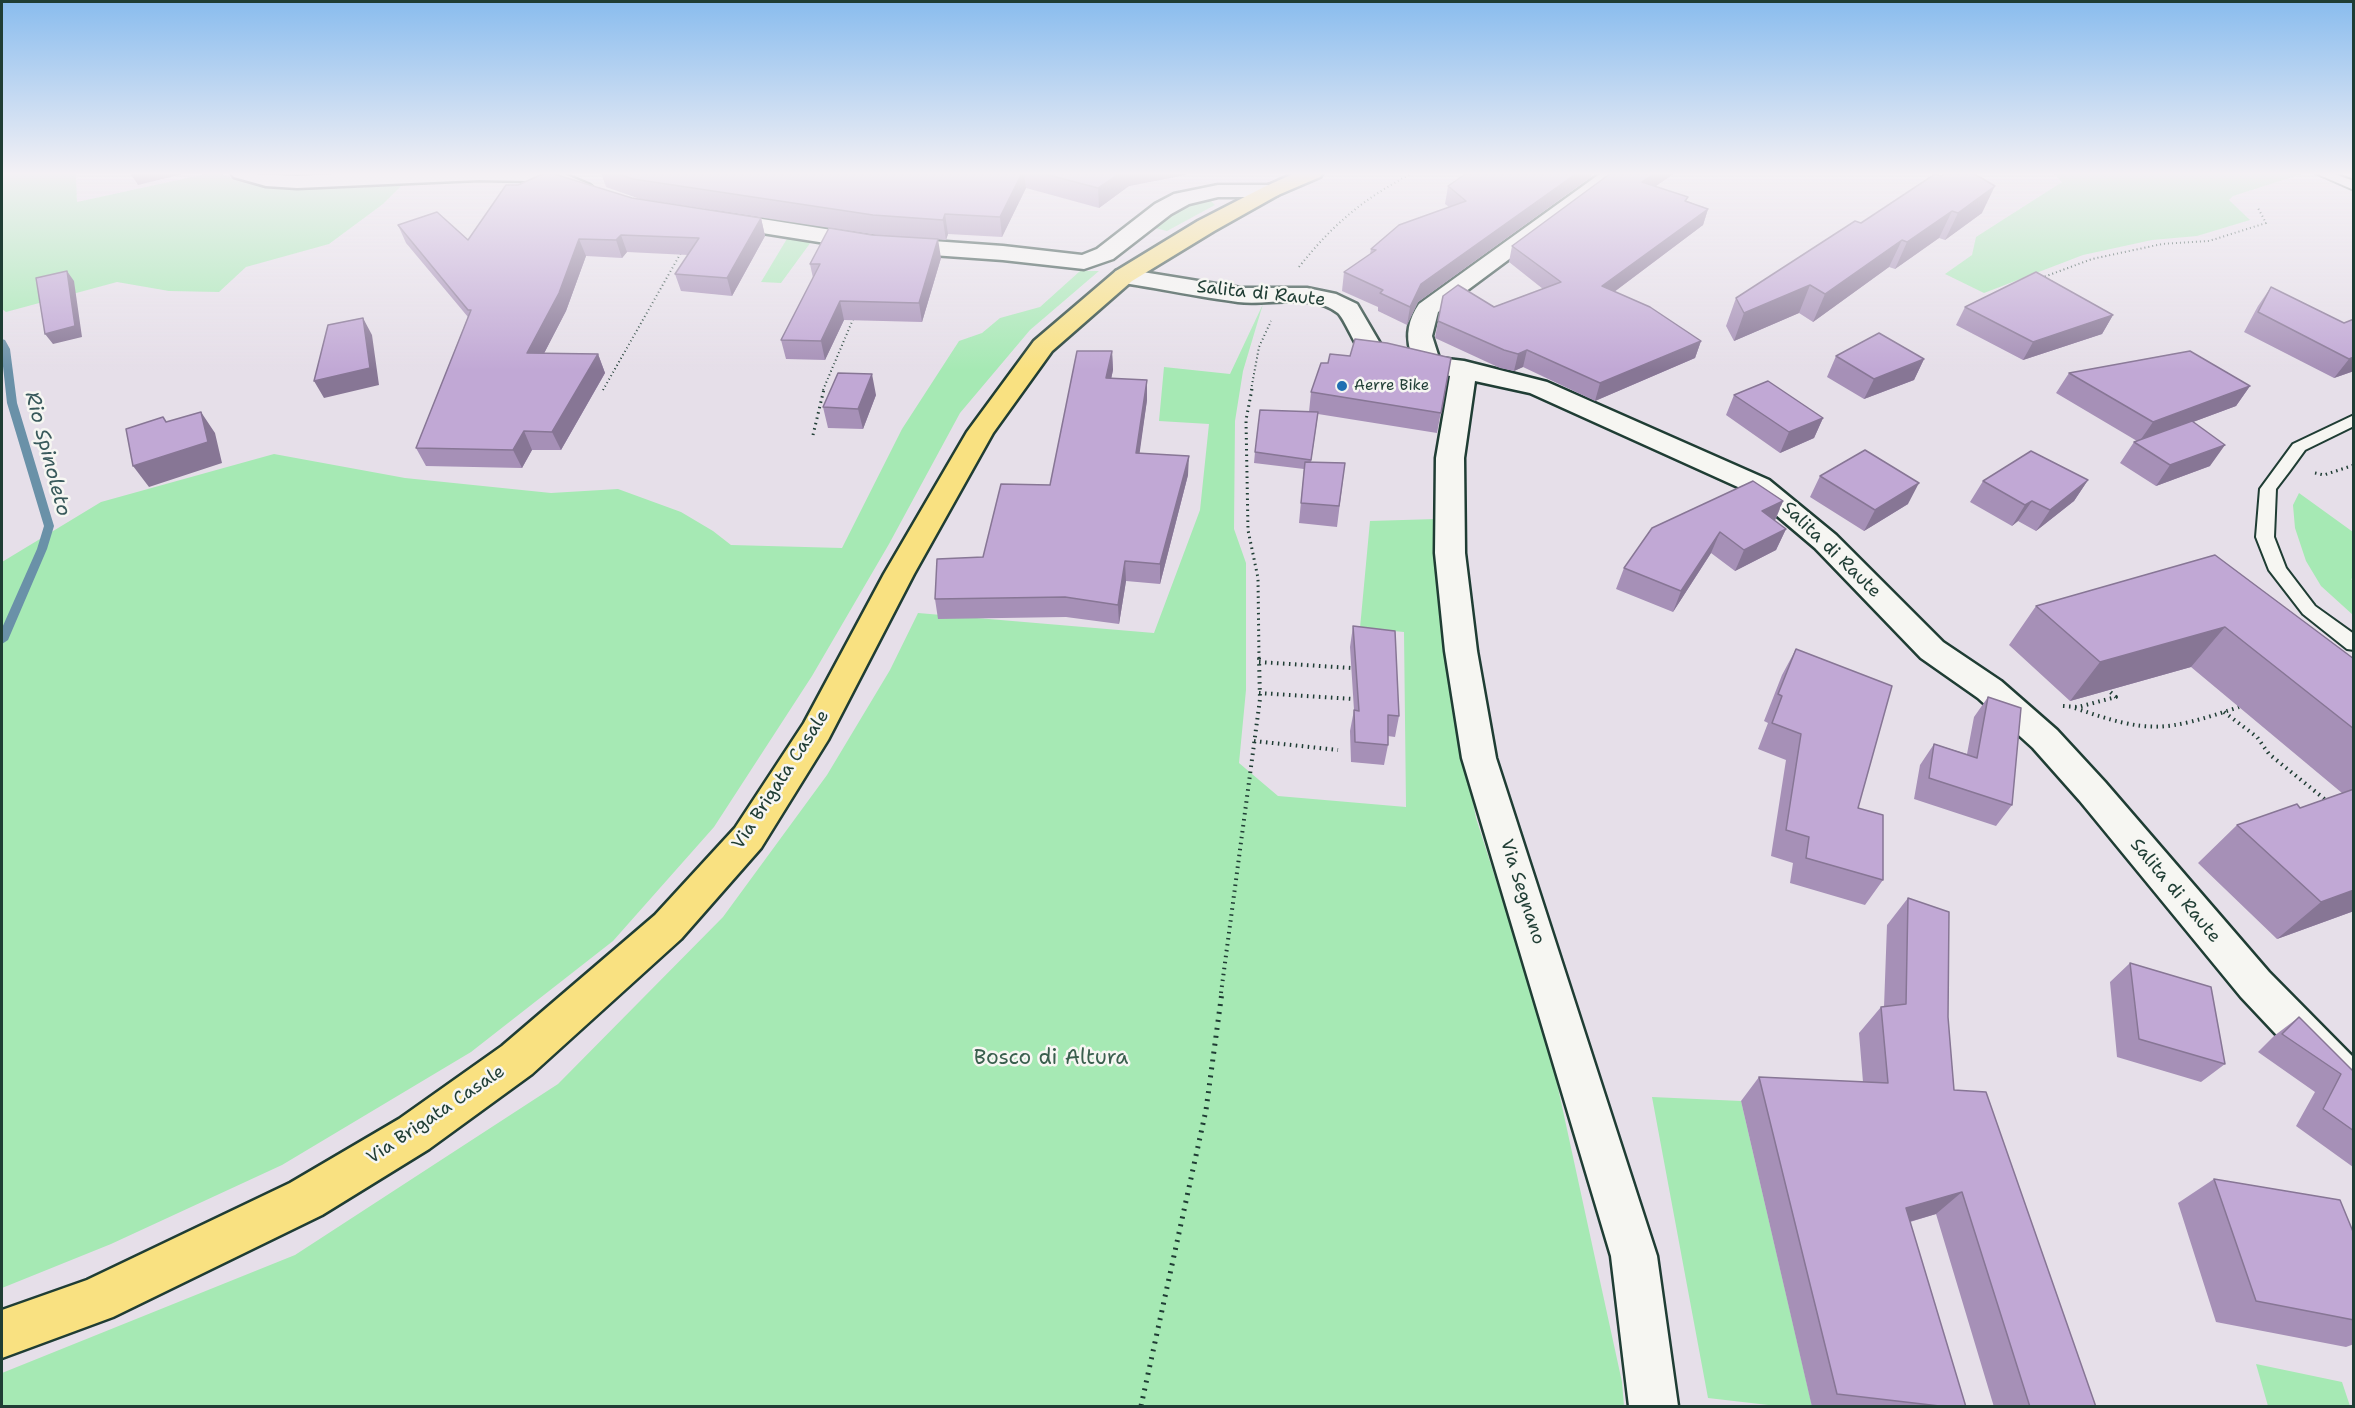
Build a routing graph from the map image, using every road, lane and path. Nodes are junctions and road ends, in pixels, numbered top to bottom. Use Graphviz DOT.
graph roads {
  1 [pos="688,239"];
  2 [pos="843,239"];
  3 [pos="1125,239"];
  4 [pos="1186,239"];
  5 [pos="1321,239"];
  6 [pos="1525,239"];
  7 [pos="2219,239"];
  8 [pos="1124,276"];
  9 [pos="2038,279"];
  10 [pos="1283,295"];
  11 [pos="858,308"];
  12 [pos="1428,362"];
  13 [pos="1464,369"];
  14 [pos="603,390"];
  15 [pos="2354,420"];
  16 [pos="813,435"];
  17 [pos="2354,465"];
  18 [pos="2324,475"];
  19 [pos="2354,644"];
  20 [pos="1259,662"];
  21 [pos="1351,668"];
  22 [pos="1259,693"];
  23 [pos="1353,699"];
  24 [pos="2072,707"];
  25 [pos="2239,707"];
  26 [pos="2224,711"];
  27 [pos="1254,741"];
  28 [pos="1338,750"];
  29 [pos="2335,808"];
  30 [pos="2354,1085"];
  31 [pos="2,1334"];
  32 [pos="1141,1407"];
  33 [pos="1654,1407"];
  1 -- 14 [label="path"];
  2 -- 3 [label="street"];
  4 -- 8 [label="main road, Via Brigata Casale"];
  5 -- 10 [label="path"];
  6 -- 12 [label="street"];
  7 -- 9 [label="path"];
  8 -- 10 [label="street, Salita di Raute"];
  8 -- 31 [label="main road, Via Brigata Casale"];
  10 -- 12 [label="street, Salita di Raute"];
  10 -- 20 [label="path"];
  11 -- 16 [label="path"];
  12 -- 13 [label="street, Salita di Raute"];
  13 -- 30 [label="street, Salita di Raute"];
  13 -- 33 [label="street, Via Segnano"];
  15 -- 19 [label="lane"];
  17 -- 18 [label="path"];
  20 -- 21 [label="path"];
  20 -- 22 [label="path"];
  22 -- 23 [label="path"];
  22 -- 27 [label="path"];
  24 -- 26 [label="path"];
  25 -- 26 [label="path"];
  26 -- 29 [label="path"];
  27 -- 28 [label="path"];
  27 -- 32 [label="path"];
}
